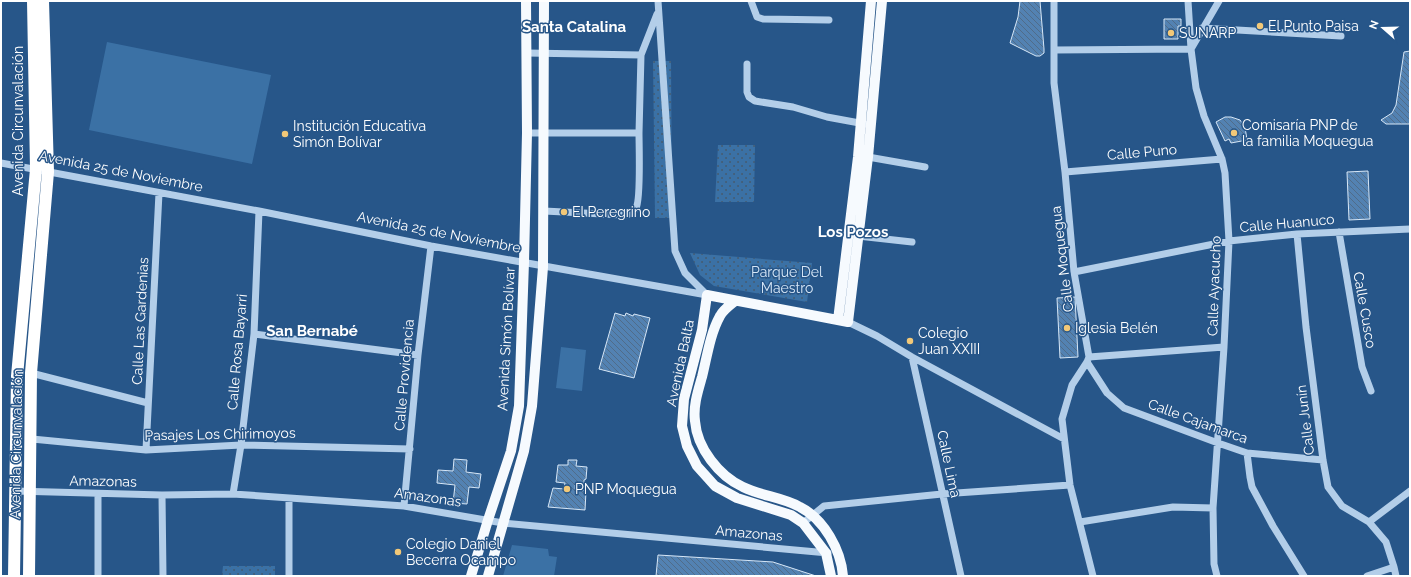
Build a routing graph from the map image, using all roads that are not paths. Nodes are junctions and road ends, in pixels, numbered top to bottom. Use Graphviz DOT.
graph roads {
  1 [pos="33,1"];
  2 [pos="43,1"];
  3 [pos="526,1"];
  4 [pos="544,1"];
  5 [pos="658,1"];
  6 [pos="751,1"];
  7 [pos="871,1"];
  8 [pos="882,1"];
  9 [pos="1054,1"];
  10 [pos="1188,1"];
  11 [pos="1219,1"];
  12 [pos="658,12"];
  13 [pos="829,20"];
  14 [pos="1202,28"];
  15 [pos="1341,36"];
  16 [pos="1191,49"];
  17 [pos="1054,50"];
  18 [pos="527,53"];
  19 [pos="544,53"];
  20 [pos="642,55"];
  21 [pos="747,64"];
  22 [pos="861,124"];
  23 [pos="871,126"];
  24 [pos="544,132"];
  25 [pos="527,133"];
  26 [pos="639,133"];
  27 [pos="868,158"];
  28 [pos="1222,159"];
  29 [pos="1,163"];
  30 [pos="925,167"];
  31 [pos="36,170"];
  32 [pos="1065,172"];
  33 [pos="159,193"];
  34 [pos="259,211"];
  35 [pos="544,211"];
  36 [pos="1410,229"];
  37 [pos="1339,232"];
  38 [pos="1297,234"];
  39 [pos="858,236"];
  40 [pos="1229,241"];
  41 [pos="912,242"];
  42 [pos="431,246"];
  43 [pos="524,262"];
  44 [pos="543,267"];
  45 [pos="1074,272"];
  46 [pos="707,295"];
  47 [pos="735,301"];
  48 [pos="843,321"];
  49 [pos="254,334"];
  50 [pos="1224,348"];
  51 [pos="418,355"];
  52 [pos="912,357"];
  53 [pos="1088,359"];
  54 [pos="31,374"];
  55 [pos="1371,391"];
  56 [pos="148,403"];
  57 [pos="32,439"];
  58 [pos="1064,439"];
  59 [pos="1218,443"];
  60 [pos="240,445"];
  61 [pos="410,449"];
  62 [pos="146,450"];
  63 [pos="1247,453"];
  64 [pos="1323,460"];
  65 [pos="1070,485"];
  66 [pos="15,491"];
  67 [pos="1410,491"];
  68 [pos="30,492"];
  69 [pos="98,494"];
  70 [pos="233,494"];
  71 [pos="942,494"];
  72 [pos="162,495"];
  73 [pos="290,498"];
  74 [pos="404,506"];
  75 [pos="1213,508"];
  76 [pos="813,515"];
  77 [pos="488,520"];
  78 [pos="1080,522"];
  79 [pos="1369,522"];
  80 [pos="503,523"];
  81 [pos="804,524"];
  82 [pos="836,551"];
  83 [pos="826,553"];
  84 [pos="1394,567"];
  85 [pos="14,576"];
  86 [pos="29,576"];
  87 [pos="98,576"];
  88 [pos="163,576"];
  89 [pos="289,576"];
  90 [pos="472,576"];
  91 [pos="488,576"];
  92 [pos="831,576"];
  93 [pos="843,576"];
  94 [pos="961,576"];
  95 [pos="1093,576"];
  96 [pos="1217,576"];
  97 [pos="1304,576"];
  98 [pos="1367,576"];
  99 [pos="1396,576"];
  1 -- 31 [label="highway, Avenida Circunvalación"];
  2 -- 31 [label="highway, Avenida Circunvalación"];
  3 -- 18 [label="main road, Avenida Simón Bolívar"];
  4 -- 19 [label="main road, Avenida Simón Bolívar"];
  5 -- 12 [label="street"];
  6 -- 13 [label="street"];
  7 -- 22 [label="main road"];
  8 -- 23 [label="main road"];
  9 -- 17 [label="street, Calle Moquegua"];
  10 -- 16 [label="street, Calle Ayacucho"];
  11 -- 14 [label="street"];
  12 -- 20 [label="street"];
  12 -- 46 [label="street"];
  14 -- 15 [label="street"];
  14 -- 16 [label="street"];
  16 -- 17 [label="street"];
  16 -- 28 [label="street, Calle Ayacucho"];
  17 -- 32 [label="street, Calle Moquegua"];
  18 -- 19 [label="street"];
  18 -- 25 [label="main road, Avenida Simón Bolívar"];
  19 -- 20 [label="street"];
  19 -- 24 [label="main road, Avenida Simón Bolívar"];
  20 -- 26 [label="street"];
  21 -- 22 [label="street"];
  22 -- 23 [label="street"];
  22 -- 48 [label="main road"];
  23 -- 27 [label="main road"];
  24 -- 25 [label="street"];
  24 -- 26 [label="street"];
  24 -- 35 [label="main road, Avenida Simón Bolívar"];
  25 -- 43 [label="main road, Avenida Simón Bolívar"];
  26 -- 35 [label="street"];
  27 -- 30 [label="street"];
  27 -- 39 [label="main road"];
  28 -- 32 [label="street, Calle Puno"];
  28 -- 40 [label="street, Calle Ayacucho"];
  29 -- 31 [label="street, Avenida 25 de Noviembre"];
  31 -- 33 [label="street, Avenida 25 de Noviembre"];
  31 -- 54 [label="highway, Avenida Circunvalación"];
  31 -- 66 [label="highway, Avenida Circunvalación"];
  32 -- 45 [label="street, Calle Moquegua"];
  33 -- 34 [label="street, Avenida 25 de Noviembre"];
  33 -- 56 [label="street, Calle Las Gardenias"];
  34 -- 42 [label="street, Avenida 25 de Noviembre"];
  34 -- 49 [label="street, Calle Rosa Bayarri"];
  35 -- 44 [label="main road, Avenida Simón Bolívar"];
  36 -- 37 [label="street, Calle Huanuco"];
  37 -- 38 [label="street, Calle Huanuco"];
  37 -- 55 [label="street, Calle Cusco"];
  38 -- 40 [label="street, Calle Huanuco"];
  38 -- 64 [label="street, Calle Junín"];
  39 -- 41 [label="street"];
  39 -- 48 [label="main road"];
  40 -- 45 [label="street, Calle Huanuco"];
  40 -- 50 [label="street, Calle Ayacucho"];
  42 -- 43 [label="street, Avenida 25 de Noviembre"];
  42 -- 51 [label="street, Calle Providencia"];
  43 -- 44 [label="street, Avenida 25 de Noviembre"];
  43 -- 77 [label="main road, Avenida Simón Bolívar"];
  44 -- 46 [label="street, Avenida 25 de Noviembre"];
  44 -- 80 [label="main road, Avenida Simón Bolívar"];
  45 -- 53 [label="street, Calle Moquegua"];
  46 -- 47 [label="main road, Avenida 25 de Noviembre"];
  46 -- 81 [label="main road, Avenida Balta"];
  47 -- 48 [label="main road, Avenida 25 de Noviembre"];
  47 -- 76 [label="main road, Avenida Balta"];
  48 -- 52 [label="street"];
  49 -- 51 [label="street"];
  49 -- 60 [label="street, Calle Rosa Bayarri"];
  50 -- 53 [label="street"];
  50 -- 59 [label="street, Calle Ayacucho"];
  51 -- 61 [label="street, Calle Providencia"];
  52 -- 58 [label="street"];
  52 -- 71 [label="street, Calle Lima"];
  53 -- 58 [label="street"];
  53 -- 59 [label="street, Calle Cajamarca"];
  54 -- 56 [label="street"];
  54 -- 57 [label="highway, Avenida Circunvalación"];
  56 -- 62 [label="street, Calle Las Gardenias"];
  57 -- 62 [label="street, Pasajes Los Chirimoyos"];
  57 -- 68 [label="highway, Avenida Circunvalación"];
  58 -- 65 [label="street"];
  59 -- 63 [label="street, Calle Cajamarca"];
  59 -- 75 [label="street, Calle Ayacucho"];
  60 -- 61 [label="street, Pasajes Los Chirimoyos"];
  60 -- 62 [label="street, Pasajes Los Chirimoyos"];
  60 -- 70 [label="street, Calle Rosa Bayarri"];
  61 -- 74 [label="street, Calle Providencia"];
  63 -- 64 [label="street, Calle Cajamarca"];
  63 -- 97 [label="street"];
  64 -- 79 [label="street, Calle Junín"];
  65 -- 71 [label="street"];
  65 -- 78 [label="street"];
  66 -- 68 [label="street, Amazonas"];
  66 -- 85 [label="highway, Avenida Circunvalación"];
  67 -- 79 [label="street"];
  68 -- 69 [label="street, Amazonas"];
  68 -- 86 [label="highway, Avenida Circunvalación"];
  69 -- 72 [label="street, Amazonas"];
  69 -- 87 [label="street"];
  70 -- 72 [label="street, Amazonas"];
  70 -- 73 [label="street, Amazonas"];
  71 -- 76 [label="street"];
  71 -- 94 [label="street, Calle Lima"];
  72 -- 88 [label="street"];
  73 -- 74 [label="street, Amazonas"];
  73 -- 89 [label="street"];
  74 -- 77 [label="street, Amazonas"];
  75 -- 78 [label="street"];
  75 -- 96 [label="street, Calle Ayacucho"];
  76 -- 81 [label="street"];
  76 -- 82 [label="main road, Avenida Balta"];
  77 -- 80 [label="street, Amazonas"];
  77 -- 90 [label="main road, Avenida Simón Bolívar"];
  78 -- 95 [label="street"];
  79 -- 84 [label="street, Calle Junín"];
  80 -- 83 [label="street, Amazonas"];
  80 -- 91 [label="main road, Avenida Simón Bolívar"];
  81 -- 83 [label="main road, Avenida Balta"];
  82 -- 83 [label="street, Amazonas"];
  82 -- 93 [label="main road, Avenida Balta"];
  83 -- 92 [label="main road, Avenida Balta"];
  84 -- 98 [label="street"];
  84 -- 99 [label="street, Calle Junín"];
}
